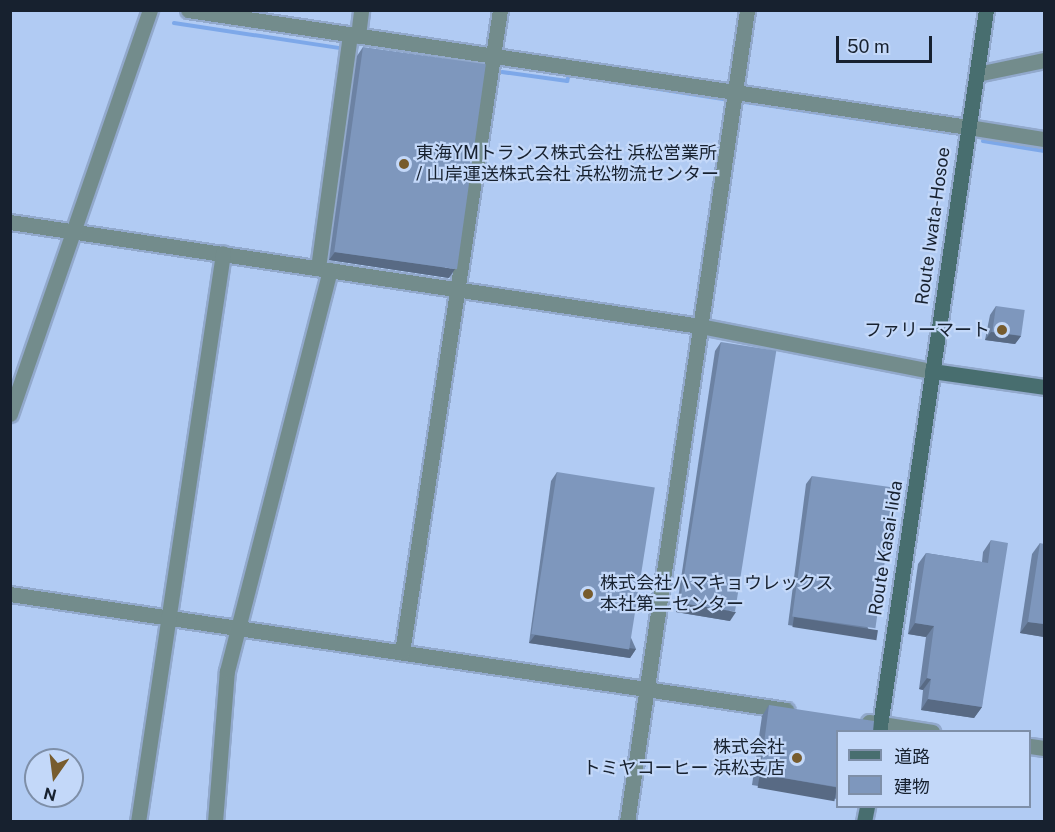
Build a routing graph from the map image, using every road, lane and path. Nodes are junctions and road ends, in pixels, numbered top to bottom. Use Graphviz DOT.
graph roads {
  1 [pos="150,10"];
  2 [pos="188,10"];
  3 [pos="361,10"];
  4 [pos="500,10"];
  5 [pos="747,10"];
  6 [pos="986,10"];
  7 [pos="351,42"];
  8 [pos="492,56"];
  9 [pos="1044,60"];
  10 [pos="976,74"];
  11 [pos="735,91"];
  12 [pos="968,127"];
  13 [pos="1044,139"];
  14 [pos="10,222"];
  15 [pos="76,231"];
  16 [pos="223,253"];
  17 [pos="324,269"];
  18 [pos="455,288"];
  19 [pos="700,326"];
  20 [pos="932,371"];
  21 [pos="1044,387"];
  22 [pos="10,414"];
  23 [pos="10,594"];
  24 [pos="167,616"];
  25 [pos="237,627"];
  26 [pos="402,652"];
  27 [pos="646,689"];
  28 [pos="798,712"];
  29 [pos="856,720"];
  30 [pos="879,728"];
  31 [pos="906,730"];
  32 [pos="138,822"];
  33 [pos="215,822"];
  34 [pos="627,822"];
  1 -- 15 [label="street"];
  2 -- 7 [label="street"];
  3 -- 7 [label="street"];
  4 -- 8 [label="street"];
  5 -- 11 [label="street"];
  6 -- 10 [label="main road, Route Iwata-Hosoe"];
  7 -- 8 [label="street"];
  7 -- 17 [label="street"];
  8 -- 11 [label="street"];
  8 -- 18 [label="street"];
  9 -- 10 [label="street"];
  10 -- 12 [label="main road, Route Iwata-Hosoe"];
  11 -- 12 [label="street"];
  11 -- 19 [label="street"];
  12 -- 13 [label="street"];
  12 -- 20 [label="main road, Route Iwata-Hosoe"];
  14 -- 15 [label="street"];
  15 -- 16 [label="street"];
  15 -- 22 [label="street"];
  16 -- 17 [label="street"];
  16 -- 24 [label="street"];
  17 -- 18 [label="street"];
  17 -- 25 [label="street"];
  18 -- 19 [label="street"];
  18 -- 26 [label="street"];
  19 -- 20 [label="street"];
  19 -- 27 [label="street"];
  20 -- 21 [label="main road"];
  20 -- 30 [label="main road, Route Kasai-Iida"];
  23 -- 24 [label="street"];
  24 -- 25 [label="street"];
  24 -- 32 [label="street"];
  25 -- 26 [label="street"];
  25 -- 33 [label="street"];
  26 -- 27 [label="street"];
  27 -- 28 [label="street"];
  27 -- 34 [label="street"];
  29 -- 30 [label="street"];
  30 -- 31 [label="street"];
}
